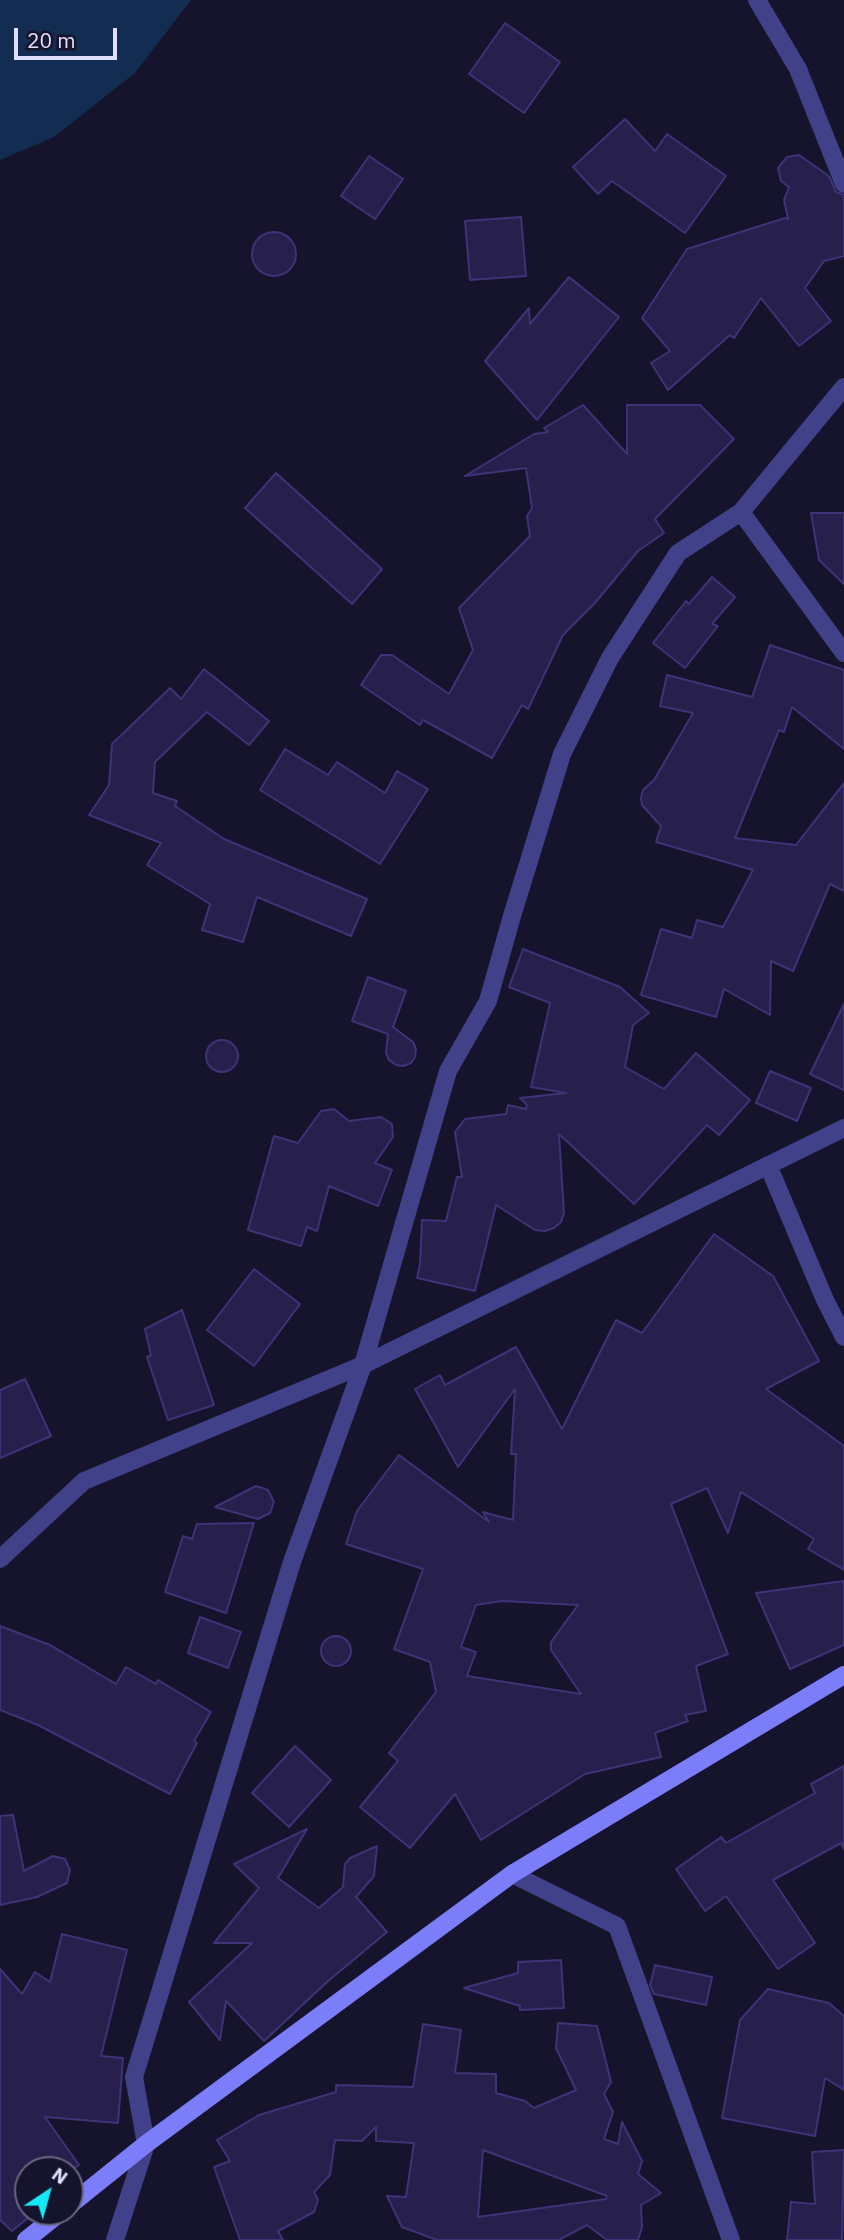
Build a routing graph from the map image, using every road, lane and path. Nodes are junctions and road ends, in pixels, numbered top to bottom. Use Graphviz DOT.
graph roads {
  1 [pos="757,0"];
  2 [pos="844,184"];
  3 [pos="844,387"];
  4 [pos="741,512"];
  5 [pos="844,653"];
  6 [pos="844,1128"];
  7 [pos="768,1165"];
  8 [pos="844,1336"];
  9 [pos="363,1364"];
  10 [pos="0,1559"];
  11 [pos="844,1675"];
  12 [pos="512,1874"];
  13 [pos="146,2144"];
  14 [pos="84,2194"];
  15 [pos="44,2226"];
  16 [pos="26,2240"];
  17 [pos="115,2240"];
  18 [pos="731,2240"];
  1 -- 2 [label="street"];
  3 -- 4 [label="street"];
  4 -- 5 [label="street"];
  4 -- 9 [label="street"];
  6 -- 7 [label="street"];
  7 -- 8 [label="street"];
  7 -- 9 [label="street"];
  9 -- 10 [label="street"];
  9 -- 13 [label="street"];
  11 -- 12 [label="street"];
  12 -- 13 [label="street"];
  12 -- 18 [label="street"];
  13 -- 14 [label="street"];
  13 -- 17 [label="street"];
  15 -- 16 [label="street"];
}
